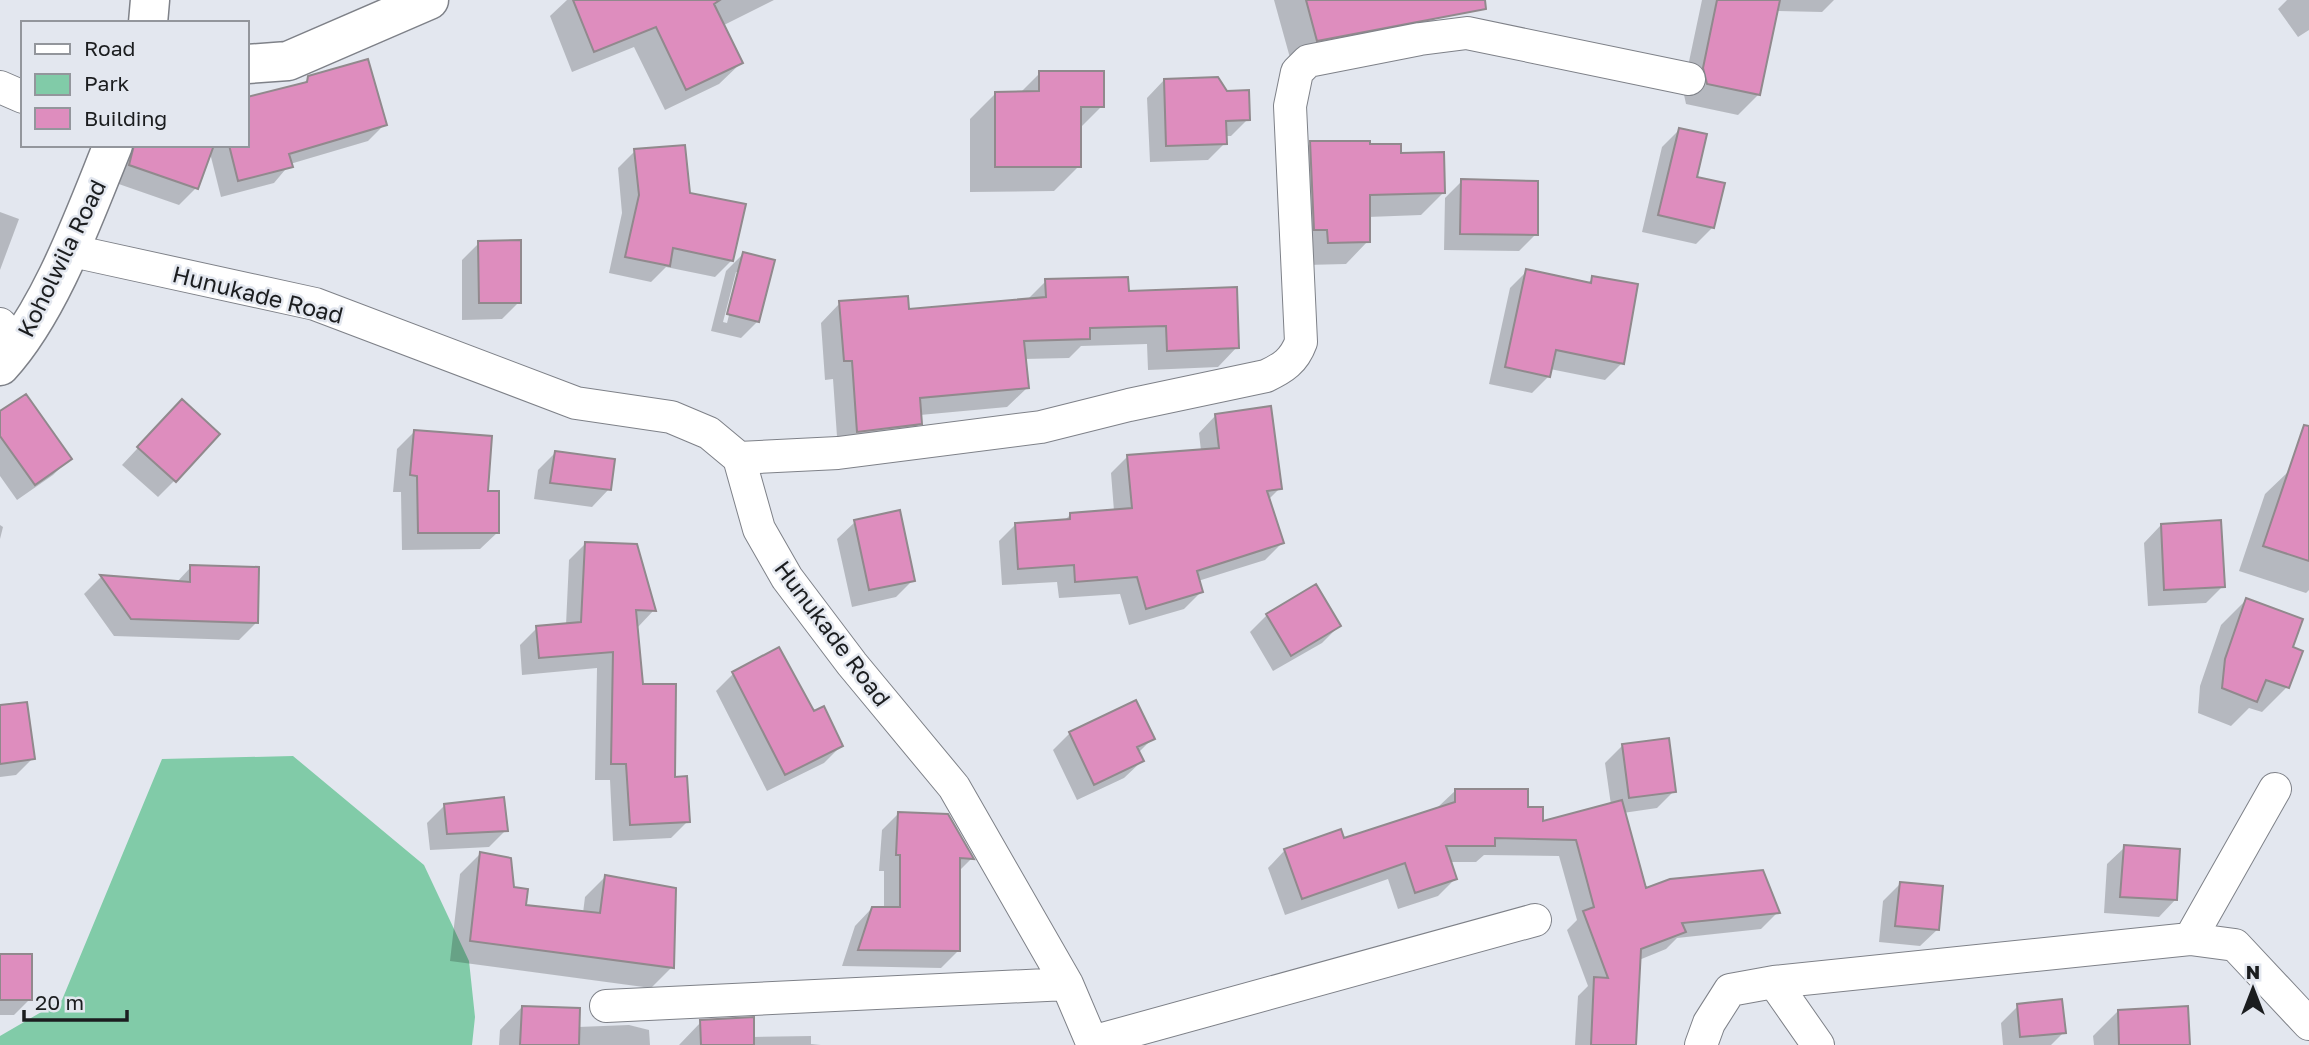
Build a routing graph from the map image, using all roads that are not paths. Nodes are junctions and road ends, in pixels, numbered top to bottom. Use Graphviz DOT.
graph roads {
  1 [pos="150,0"];
  2 [pos="429,0"];
  3 [pos="148,21"];
  4 [pos="248,64"];
  5 [pos="1689,79"];
  6 [pos="0,87"];
  7 [pos="21,96"];
  8 [pos="112,147"];
  9 [pos="68,250"];
  10 [pos="6,345"];
  11 [pos="739,458"];
  12 [pos="2275,789"];
  13 [pos="1535,920"];
  14 [pos="2190,939"];
  15 [pos="1774,982"];
  16 [pos="1067,984"];
  17 [pos="606,1006"];
  18 [pos="2309,1024"];
  19 [pos="1093,1043"];
  20 [pos="1701,1045"];
  21 [pos="1818,1045"];
  1 -- 3 [label="street"];
  2 -- 4 [label="street"];
  5 -- 11 [label="street"];
  6 -- 7 [label="street"];
  8 -- 9 [label="street, Koholwila Road"];
  9 -- 10 [label="street, Koholwila Road"];
  9 -- 11 [label="street, Hunukade Road"];
  11 -- 16 [label="street, Hunukade Road"];
  12 -- 14 [label="street"];
  13 -- 19 [label="street"];
  14 -- 15 [label="street"];
  14 -- 18 [label="street"];
  15 -- 20 [label="street"];
  15 -- 21 [label="street"];
  16 -- 17 [label="street"];
  16 -- 19 [label="street, Hunukade Road"];
}
